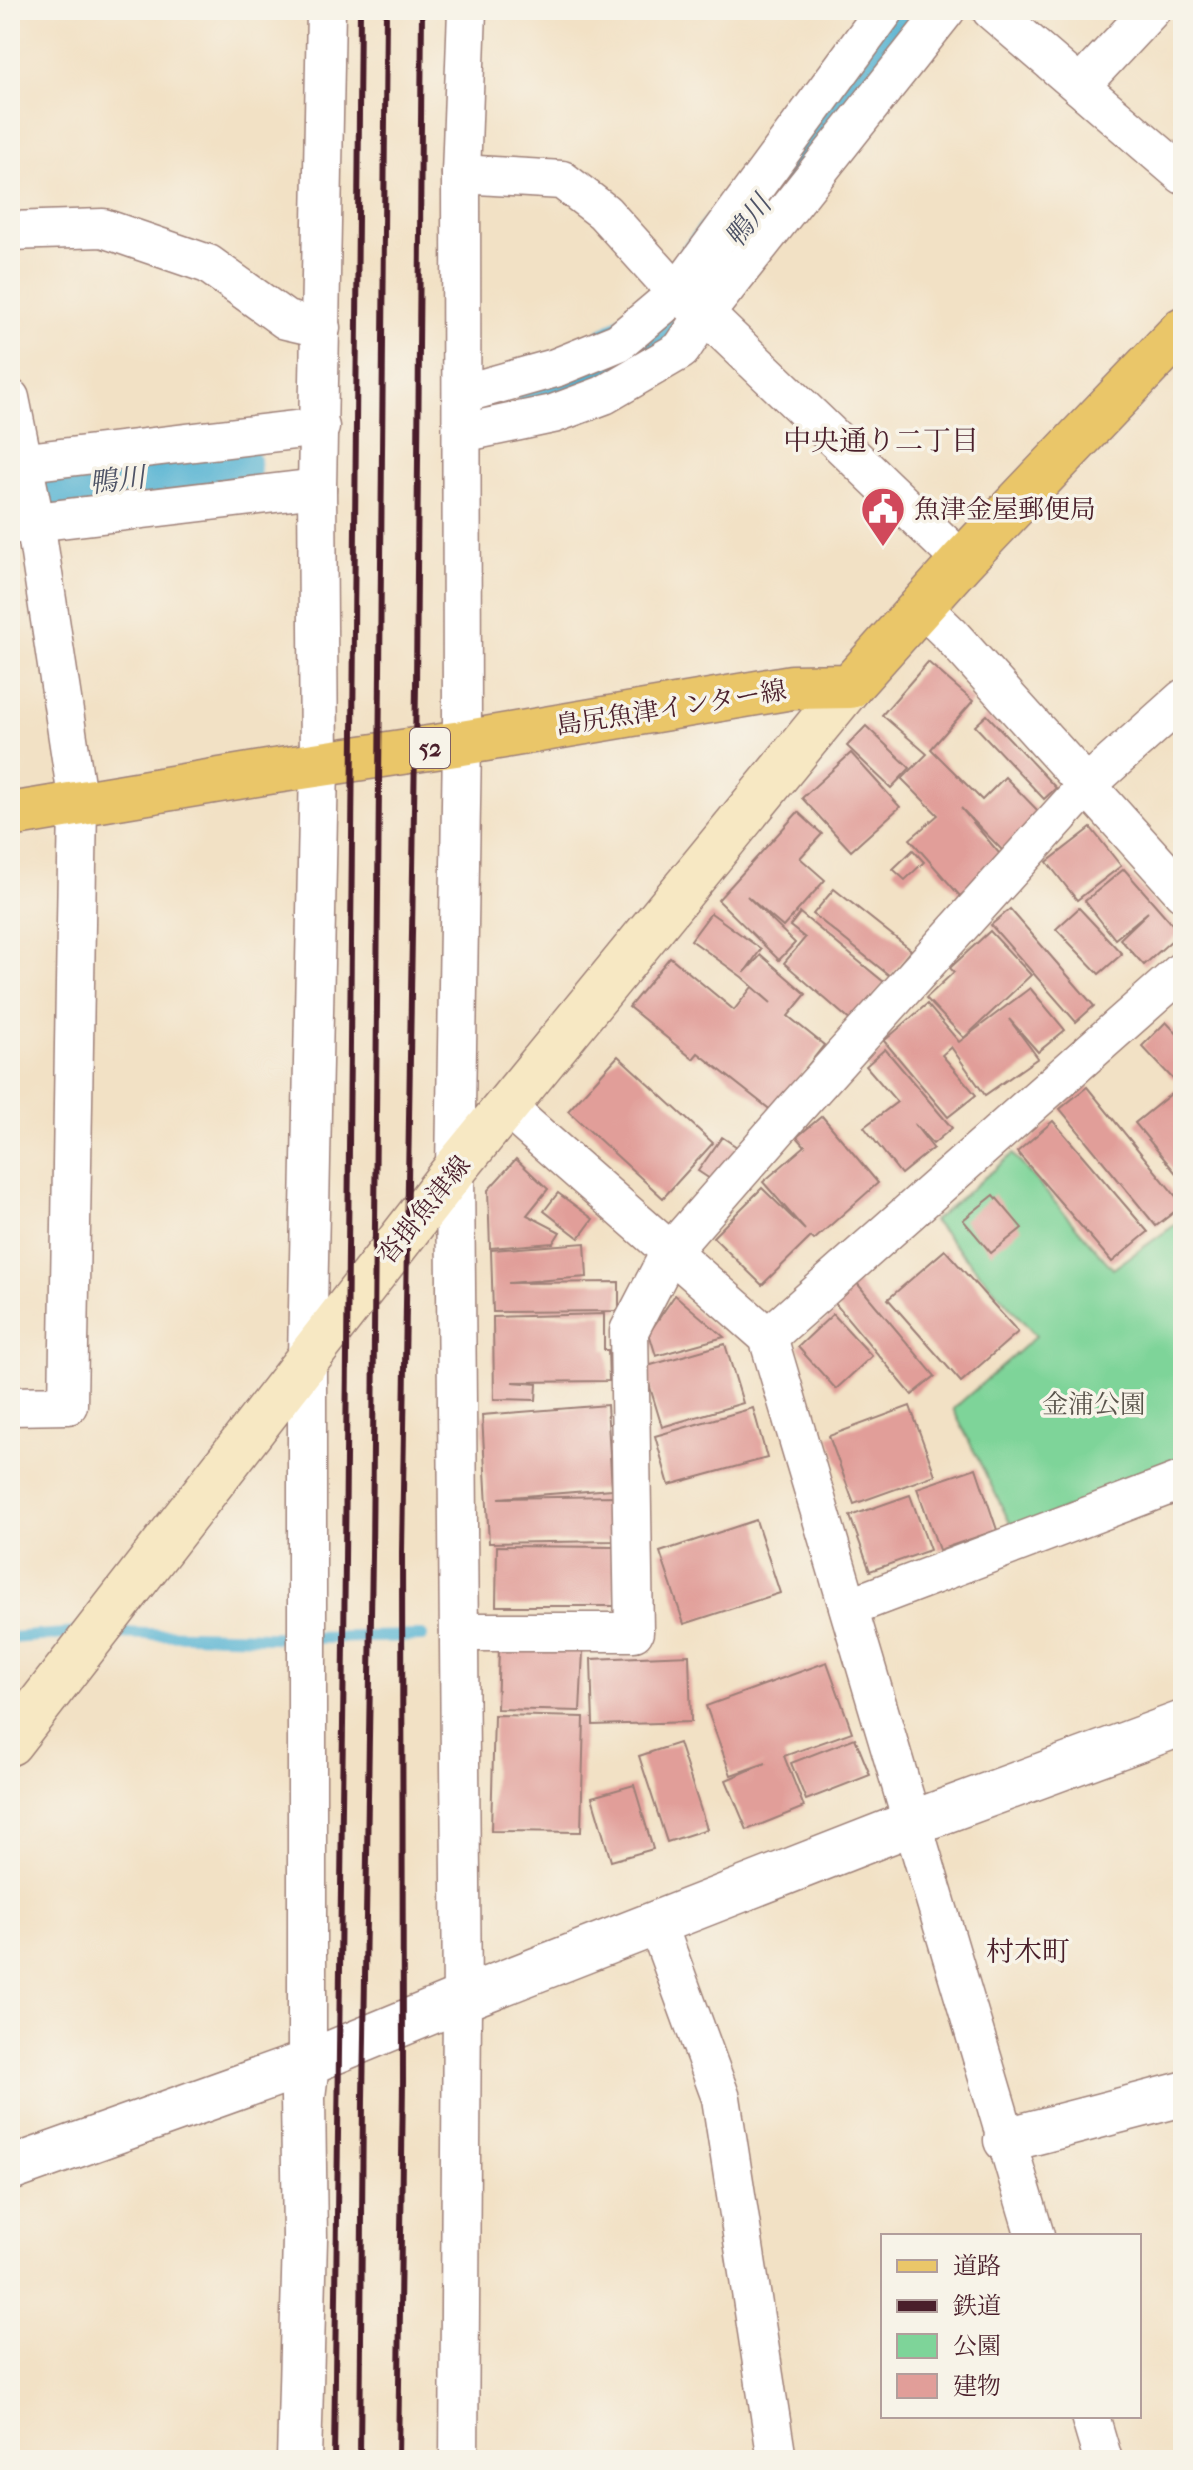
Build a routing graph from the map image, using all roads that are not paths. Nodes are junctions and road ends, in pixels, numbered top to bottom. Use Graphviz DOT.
graph roads {
  1 [pos="326,10"];
  2 [pos="467,10"];
  3 [pos="885,10"];
  4 [pos="946,10"];
  5 [pos="991,10"];
  6 [pos="1151,10"];
  7 [pos="1080,86"];
  8 [pos="461,174"];
  9 [pos="1183,175"];
  10 [pos="10,231"];
  11 [pos="691,304"];
  12 [pos="321,328"];
  13 [pos="1183,329"];
  14 [pos="462,394"];
  15 [pos="10,398"];
  16 [pos="320,427"];
  17 [pos="462,433"];
  18 [pos="20,467"];
  19 [pos="317,488"];
  20 [pos="26,519"];
  21 [pos="962,561"];
  22 [pos="922,607"];
  23 [pos="850,686"];
  24 [pos="1183,699"];
  25 [pos="462,743"];
  26 [pos="319,765"];
  27 [pos="1088,784"];
  28 [pos="78,804"];
  29 [pos="10,815"];
  30 [pos="1183,892"];
  31 [pos="1183,970"];
  32 [pos="507,1108"];
  33 [pos="455,1169"];
  34 [pos="670,1252"];
  35 [pos="768,1337"];
  36 [pos="307,1358"];
  37 [pos="10,1406"];
  38 [pos="1183,1480"];
  39 [pos="849,1607"];
  40 [pos="459,1632"];
  41 [pos="1183,1723"];
  42 [pos="10,1743"];
  43 [pos="912,1823"];
  44 [pos="657,1923"];
  45 [pos="462,1999"];
  46 [pos="307,2063"];
  47 [pos="1183,2094"];
  48 [pos="1006,2140"];
  49 [pos="10,2169"];
  50 [pos="1034,2234"];
  51 [pos="1091,2418"];
  52 [pos="299,2460"];
  53 [pos="459,2460"];
  54 [pos="777,2460"];
  55 [pos="1103,2460"];
  1 -- 12 [label="street"];
  2 -- 8 [label="street"];
  3 -- 11 [label="street"];
  4 -- 11 [label="street"];
  5 -- 7 [label="street"];
  6 -- 7 [label="street"];
  7 -- 9 [label="street"];
  8 -- 11 [label="street"];
  8 -- 14 [label="street"];
  10 -- 12 [label="street"];
  11 -- 14 [label="street"];
  11 -- 17 [label="street"];
  11 -- 21 [label="street"];
  12 -- 16 [label="street"];
  13 -- 21 [label="main road"];
  14 -- 17 [label="street"];
  15 -- 18 [label="street"];
  16 -- 18 [label="street"];
  16 -- 19 [label="street"];
  17 -- 25 [label="street"];
  18 -- 20 [label="street"];
  19 -- 20 [label="street"];
  19 -- 26 [label="street"];
  20 -- 28 [label="street"];
  21 -- 22 [label="main road"];
  22 -- 23 [label="main road"];
  22 -- 27 [label="street"];
  23 -- 25 [label="main road, 島尻魚津インター線 / 52"];
  23 -- 32 [label="main road, 沓掛魚津線"];
  24 -- 27 [label="street"];
  25 -- 26 [label="main road, 島尻魚津インター線 / 52"];
  25 -- 33 [label="street"];
  26 -- 28 [label="main road, 島尻魚津インター線 / 52"];
  26 -- 36 [label="street"];
  27 -- 30 [label="street"];
  27 -- 34 [label="street"];
  28 -- 29 [label="main road, 島尻魚津インター線 / 52"];
  28 -- 37 [label="street"];
  31 -- 35 [label="street"];
  32 -- 33 [label="main road, 沓掛魚津線"];
  32 -- 34 [label="street"];
  33 -- 36 [label="main road, 沓掛魚津線"];
  33 -- 40 [label="street"];
  34 -- 35 [label="street"];
  34 -- 40 [label="street"];
  35 -- 39 [label="street"];
  36 -- 42 [label="main road, 沓掛魚津線"];
  36 -- 46 [label="street"];
  38 -- 39 [label="street"];
  39 -- 43 [label="street"];
  40 -- 45 [label="street"];
  41 -- 43 [label="street"];
  43 -- 44 [label="street"];
  43 -- 48 [label="street"];
  44 -- 45 [label="street"];
  44 -- 54 [label="street"];
  45 -- 46 [label="street"];
  45 -- 53 [label="street"];
  46 -- 49 [label="street"];
  46 -- 52 [label="street"];
  47 -- 48 [label="street"];
  48 -- 50 [label="street"];
  51 -- 55 [label="street"];
}
